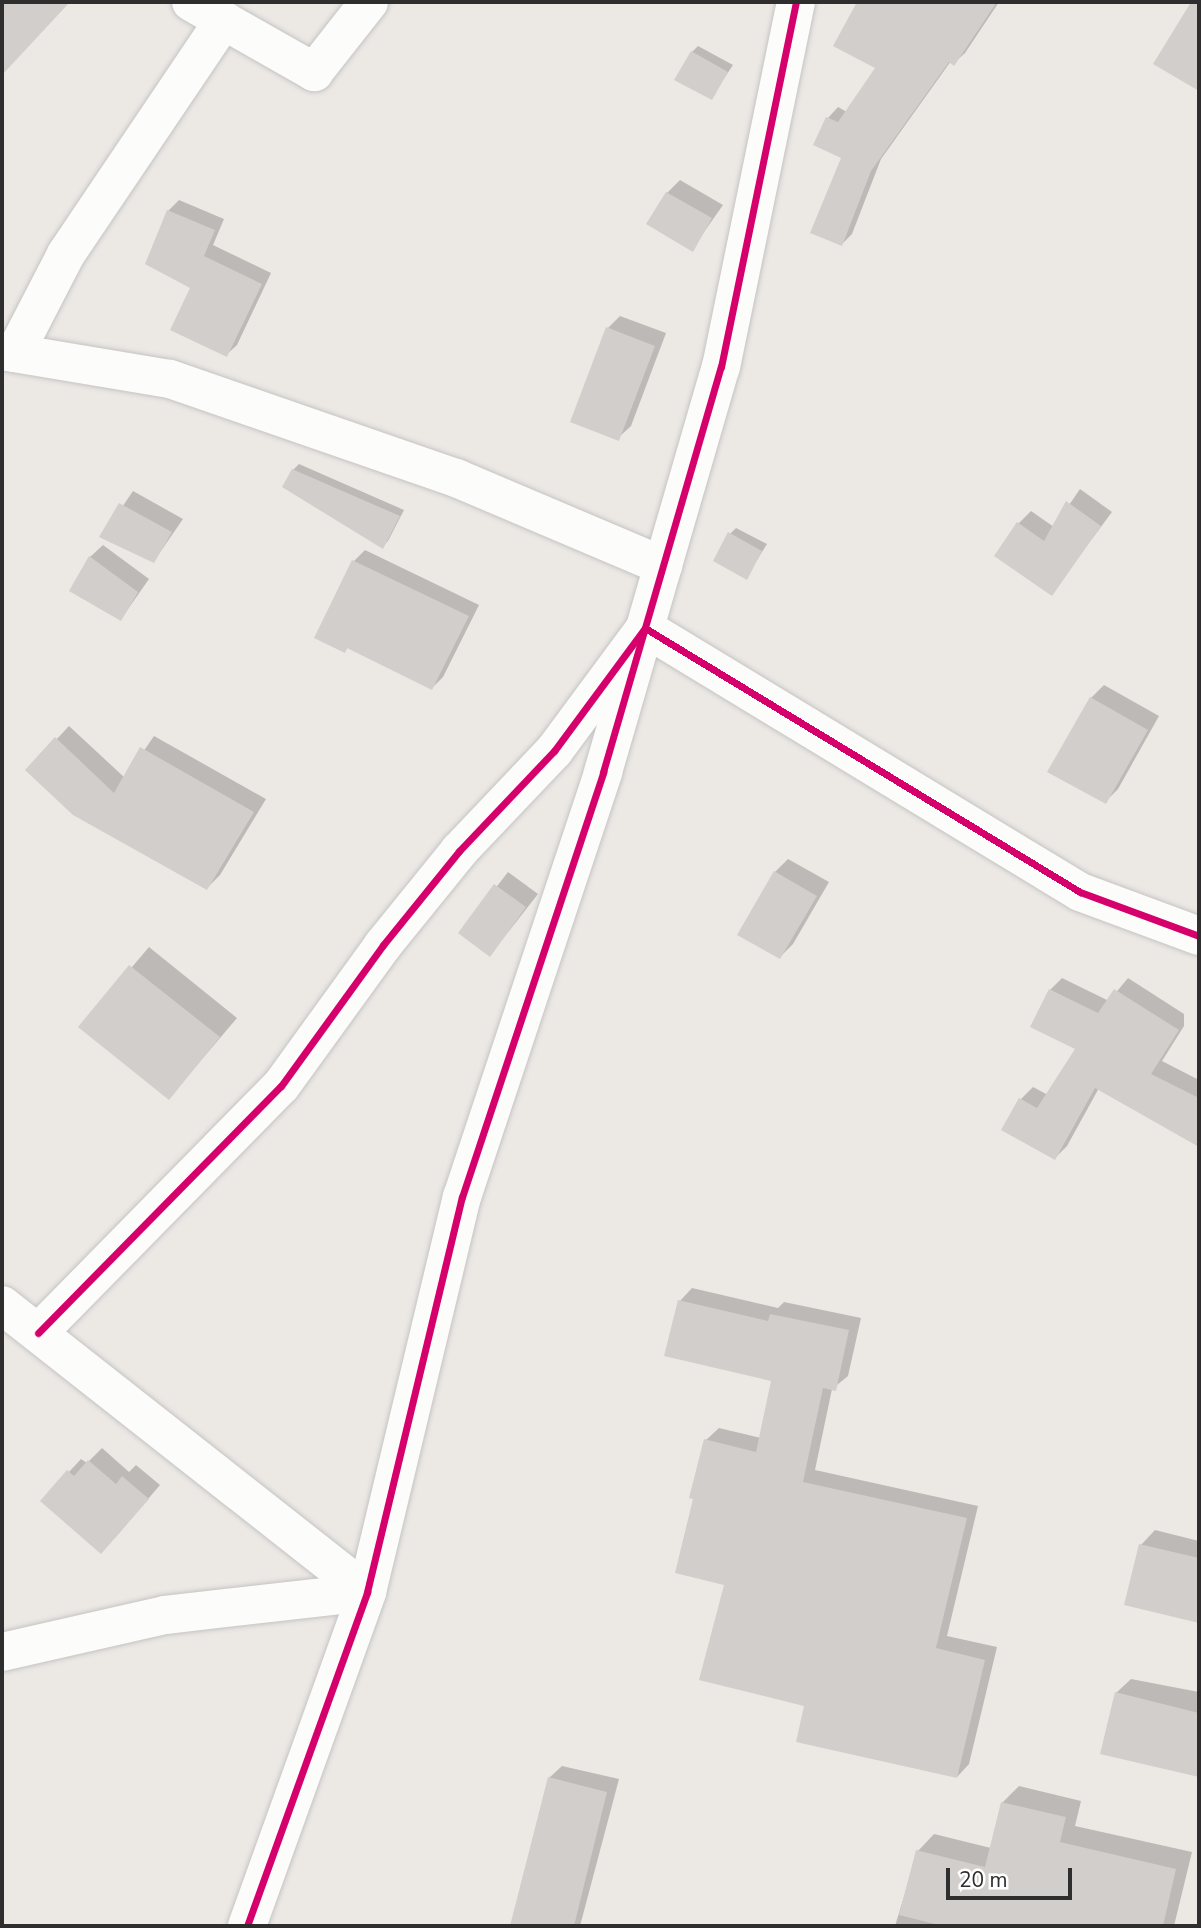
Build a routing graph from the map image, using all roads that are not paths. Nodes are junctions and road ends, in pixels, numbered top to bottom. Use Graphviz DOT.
graph roads {
  1 [pos="191,2"];
  2 [pos="369,2"];
  3 [pos="796,2"];
  4 [pos="224,20"];
  5 [pos="8,352"];
  6 [pos="663,566"];
  7 [pos="645,628"];
  8 [pos="1199,936"];
  9 [pos="2,1305"];
  10 [pos="38,1333"];
  11 [pos="367,1592"];
  12 [pos="2,1652"];
  13 [pos="247,1926"];
  1 -- 4 [label="street"];
  2 -- 4 [label="street"];
  3 -- 6 [label="street"];
  4 -- 5 [label="street"];
  5 -- 6 [label="street"];
  6 -- 7 [label="street"];
  7 -- 8 [label="street"];
  7 -- 10 [label="street"];
  7 -- 11 [label="street"];
  9 -- 10 [label="street"];
  10 -- 11 [label="street"];
  11 -- 12 [label="street"];
  11 -- 13 [label="street"];
}
